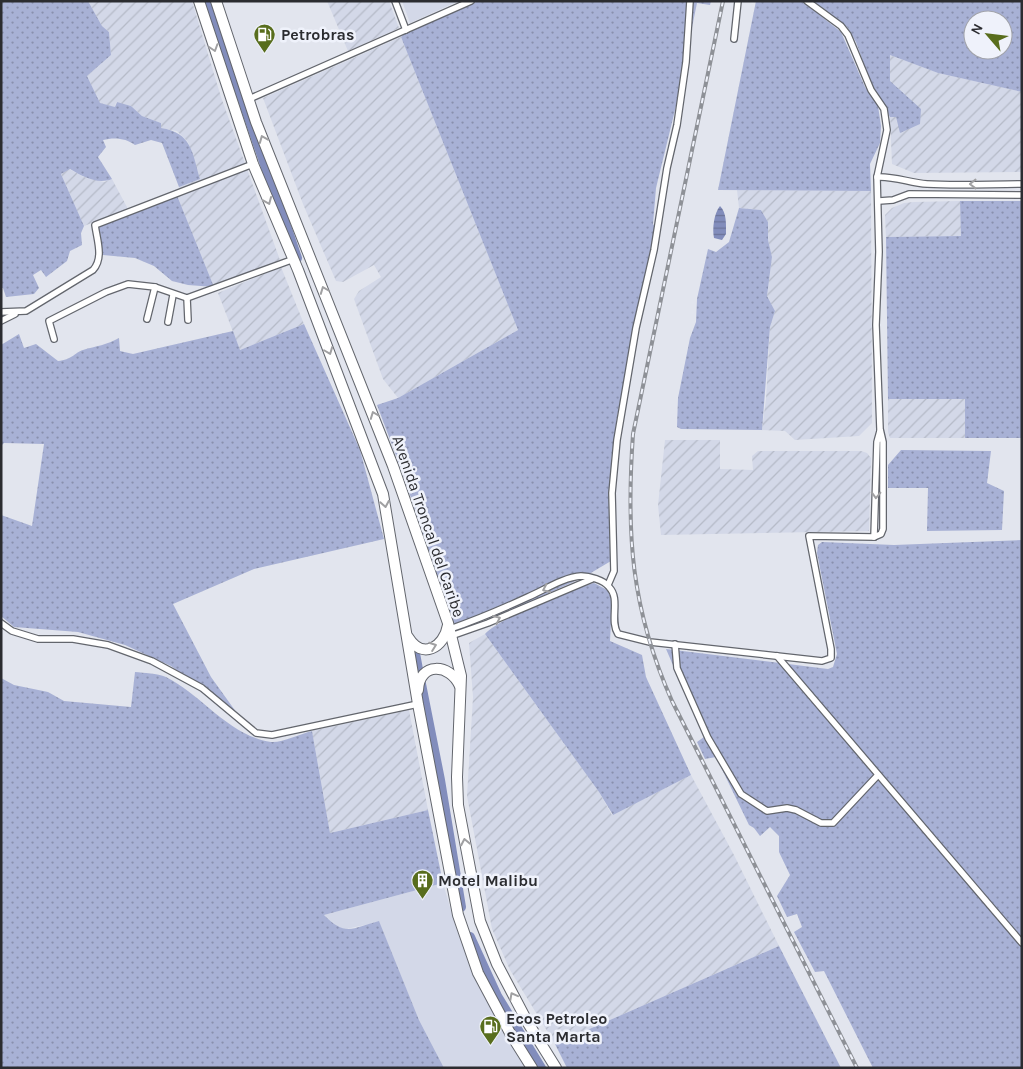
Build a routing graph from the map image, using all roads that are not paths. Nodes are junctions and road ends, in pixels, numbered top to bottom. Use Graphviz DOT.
graph roads {
  1 [pos="198,1"];
  2 [pos="395,1"];
  3 [pos="470,1"];
  4 [pos="690,1"];
  5 [pos="738,1"];
  6 [pos="219,2"];
  7 [pos="810,3"];
  8 [pos="406,30"];
  9 [pos="734,39"];
  10 [pos="249,99"];
  11 [pos="253,164"];
  12 [pos="877,177"];
  13 [pos="1022,184"];
  14 [pos="1022,195"];
  15 [pos="879,201"];
  16 [pos="294,260"];
  17 [pos="155,287"];
  18 [pos="173,294"];
  19 [pos="187,298"];
  20 [pos="1,312"];
  21 [pos="16,313"];
  22 [pos="147,319"];
  23 [pos="188,320"];
  24 [pos="1,321"];
  25 [pos="168,322"];
  26 [pos="54,339"];
  27 [pos="608,586"];
  28 [pos="1,624"];
  29 [pos="450,629"];
  30 [pos="408,637"];
  31 [pos="675,644"];
  32 [pos="777,656"];
  33 [pos="462,692"];
  34 [pos="418,704"];
  35 [pos="878,775"];
  36 [pos="1022,943"];
  37 [pos="532,1068"];
  38 [pos="556,1068"];
  1 -- 11 [label="highway, Avenida Troncal del Caribe, one-way"];
  2 -- 8 [label="street"];
  3 -- 8 [label="street"];
  4 -- 27 [label="street"];
  5 -- 9 [label="street"];
  6 -- 10 [label="highway, Avenida Troncal del Caribe"];
  7 -- 12 [label="street"];
  8 -- 10 [label="street"];
  29 -- 10 [label="highway, Avenida Troncal del Caribe, one-way"];
  11 -- 16 [label="highway, Avenida Troncal del Caribe, one-way"];
  11 -- 21 [label="street"];
  13 -- 12 [label="street, one-way"];
  12 -- 15 [label="street"];
  14 -- 15 [label="street"];
  15 -- 32 [label="street"];
  16 -- 19 [label="street"];
  16 -- 30 [label="highway, Avenida Troncal del Caribe, one-way"];
  17 -- 18 [label="street"];
  17 -- 22 [label="street"];
  17 -- 26 [label="street"];
  18 -- 19 [label="street"];
  18 -- 25 [label="street"];
  19 -- 23 [label="street"];
  20 -- 21 [label="street"];
  21 -- 24 [label="street"];
  27 -- 29 [label="street"];
  27 -- 31 [label="street"];
  28 -- 34 [label="street"];
  30 -- 29 [label="highway, one-way"];
  29 -- 33 [label="highway, Avenida Troncal del Caribe"];
  30 -- 34 [label="highway, Avenida Troncal del Caribe"];
  31 -- 32 [label="street"];
  31 -- 35 [label="street"];
  32 -- 35 [label="street"];
  33 -- 34 [label="highway"];
  38 -- 33 [label="highway, Avenida Troncal del Caribe, one-way"];
  34 -- 37 [label="highway, Avenida Troncal del Caribe"];
  35 -- 36 [label="street"];
}
